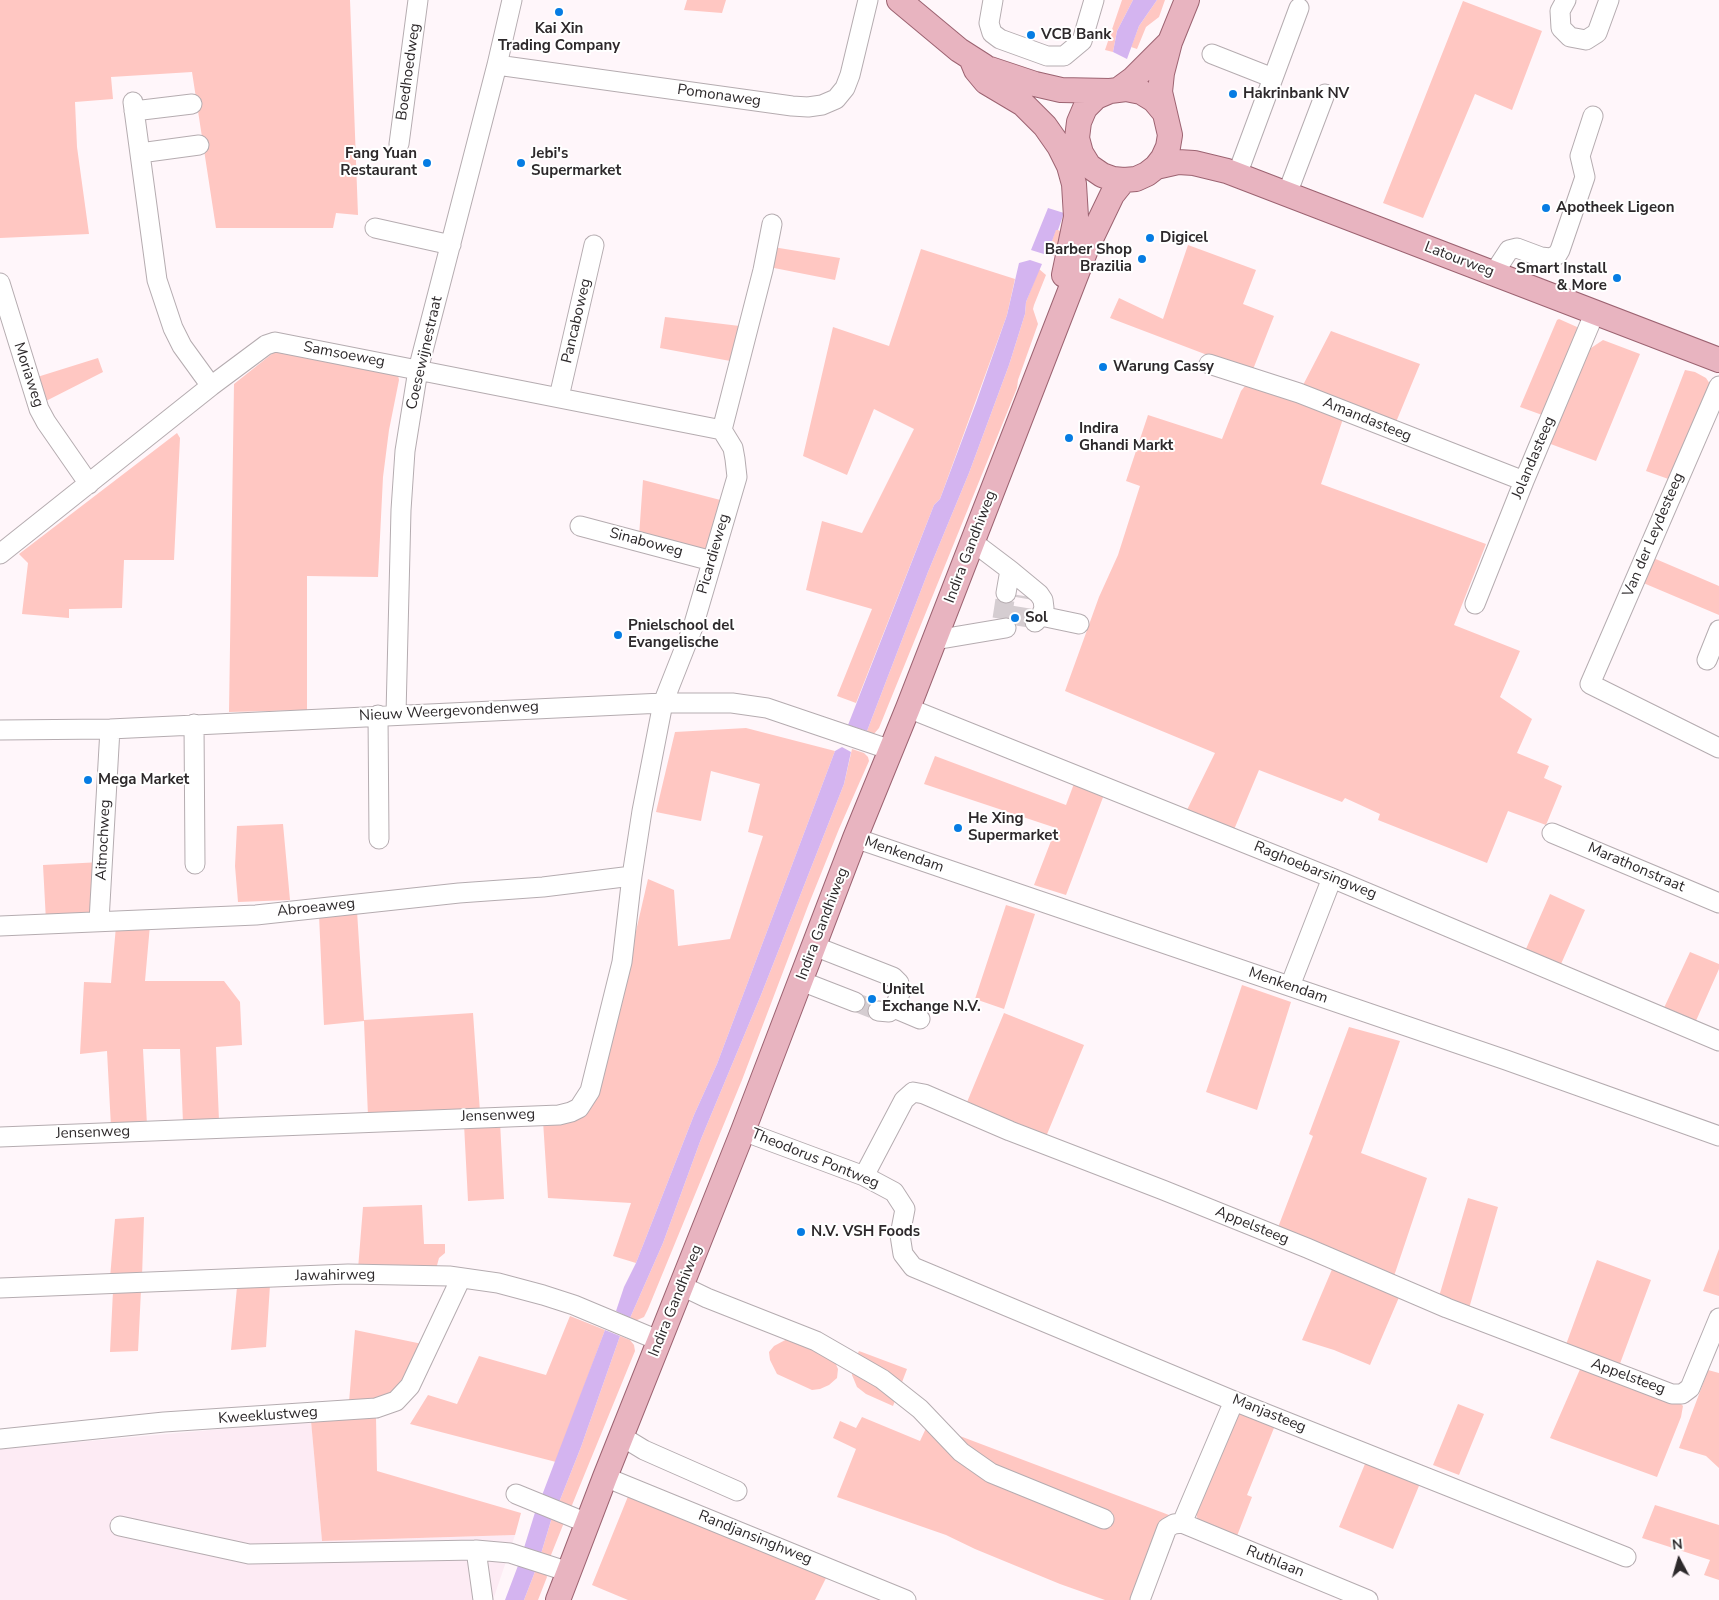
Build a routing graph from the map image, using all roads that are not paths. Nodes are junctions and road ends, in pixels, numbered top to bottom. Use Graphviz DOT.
graph roads {
  1 [pos="418,0"];
  2 [pos="512,0"];
  3 [pos="868,0"];
  4 [pos="899,0"];
  5 [pos="993,0"];
  6 [pos="1094,0"];
  7 [pos="1186,0"];
  8 [pos="1566,0"];
  9 [pos="1609,0"];
  10 [pos="1299,8"];
  11 [pos="1170,42"];
  12 [pos="1212,54"];
  13 [pos="980,64"];
  14 [pos="497,65"];
  15 [pos="1273,78"];
  16 [pos="1114,90"];
  17 [pos="1325,94"];
  18 [pos="192,104"];
  19 [pos="1593,116"];
  20 [pos="1166,118"];
  21 [pos="399,144"];
  22 [pos="200,146"];
  23 [pos="140,153"];
  24 [pos="1084,157"];
  25 [pos="1156,167"];
  26 [pos="1232,173"];
  27 [pos="1124,180"];
  28 [pos="1261,184"];
  29 [pos="1287,194"];
  30 [pos="772,224"];
  31 [pos="375,228"];
  32 [pos="450,245"];
  33 [pos="594,245"];
  34 [pos="1087,247"];
  35 [pos="1494,273"];
  36 [pos="0,283"];
  37 [pos="1070,291"];
  38 [pos="1595,312"];
  39 [pos="1062,314"];
  40 [pos="1719,360"];
  41 [pos="1209,364"];
  42 [pos="418,370"];
  43 [pos="211,386"];
  44 [pos="1719,386"];
  45 [pos="560,397"];
  46 [pos="722,430"];
  47 [pos="1524,481"];
  48 [pos="89,484"];
  49 [pos="580,526"];
  50 [pos="973,542"];
  51 [pos="0,554"];
  52 [pos="712,561"];
  53 [pos="1475,604"];
  54 [pos="1079,624"];
  55 [pos="1003,625"];
  56 [pos="1719,630"];
  57 [pos="935,640"];
  58 [pos="1706,660"];
  59 [pos="664,703"];
  60 [pos="908,708"];
  61 [pos="387,715"];
  62 [pos="194,724"];
  63 [pos="110,728"];
  64 [pos="0,730"];
  65 [pos="883,747"];
  66 [pos="1719,748"];
  67 [pos="1552,834"];
  68 [pos="856,838"];
  69 [pos="379,839"];
  70 [pos="195,864"];
  71 [pos="632,876"];
  72 [pos="1332,878"];
  73 [pos="1719,903"];
  74 [pos="99,921"];
  75 [pos="0,926"];
  76 [pos="814,946"];
  77 [pos="800,980"];
  78 [pos="1290,986"];
  79 [pos="855,1002"];
  80 [pos="920,1019"];
  81 [pos="1719,1041"];
  82 [pos="743,1131"];
  83 [pos="0,1136"];
  84 [pos="1719,1136"];
  85 [pos="864,1176"];
  86 [pos="913,1267"];
  87 [pos="461,1278"];
  88 [pos="682,1286"];
  89 [pos="0,1288"];
  90 [pos="1719,1318"];
  91 [pos="660,1341"];
  92 [pos="1234,1401"];
  93 [pos="621,1436"];
  94 [pos="0,1439"];
  95 [pos="605,1477"];
  96 [pos="737,1491"];
  97 [pos="525,1497"];
  98 [pos="1104,1519"];
  99 [pos="587,1523"];
  100 [pos="1182,1523"];
  101 [pos="120,1526"];
  102 [pos="476,1550"];
  103 [pos="1626,1556"];
  104 [pos="558,1568"];
  105 [pos="483,1600"];
  106 [pos="558,1600"];
  107 [pos="906,1600"];
  108 [pos="1140,1600"];
  109 [pos="1368,1600"];
  1 -- 21 [label="street, Boedhoedweg"];
  2 -- 14 [label="street, Coesewijnestraat"];
  3 -- 14 [label="street, Pomonaweg"];
  4 -- 13 [label="main road"];
  5 -- 6 [label="street"];
  7 -- 11 [label="main road"];
  8 -- 9 [label="street"];
  10 -- 15 [label="street"];
  11 -- 16 [label="main road"];
  11 -- 20 [label="main road"];
  12 -- 15 [label="street"];
  13 -- 16 [label="main road"];
  13 -- 24 [label="main road"];
  13 -- 39 [label="main road"];
  14 -- 32 [label="street, Coesewijnestraat"];
  15 -- 26 [label="street"];
  16 -- 20 [label="main road"];
  16 -- 24 [label="main road"];
  17 -- 29 [label="street"];
  18 -- 23 [label="street"];
  19 -- 35 [label="street"];
  20 -- 25 [label="main road"];
  20 -- 26 [label="main road, Latourweg"];
  22 -- 23 [label="street"];
  23 -- 43 [label="street"];
  24 -- 27 [label="main road"];
  24 -- 34 [label="main road, Indira Gandhiweg"];
  25 -- 26 [label="main road, Latourweg"];
  25 -- 27 [label="main road"];
  26 -- 28 [label="main road, Latourweg"];
  27 -- 34 [label="main road, Indira Gandhiweg"];
  28 -- 29 [label="main road, Latourweg"];
  28 -- 37 [label="main road"];
  29 -- 35 [label="main road, Latourweg"];
  30 -- 46 [label="street"];
  31 -- 32 [label="street"];
  32 -- 42 [label="street, Coesewijnestraat"];
  33 -- 45 [label="street, Pancaboweg"];
  34 -- 37 [label="main road, Indira Gandhiweg"];
  35 -- 38 [label="main road, Latourweg"];
  36 -- 48 [label="street, Moriaweg"];
  37 -- 39 [label="main road, Indira Gandhiweg"];
  38 -- 40 [label="main road, Latourweg"];
  38 -- 47 [label="street, Jolandasteeg"];
  39 -- 50 [label="main road, Indira Gandhiweg"];
  41 -- 47 [label="street, Amandasteeg"];
  42 -- 43 [label="street, Samsoeweg"];
  42 -- 45 [label="street, Samsoeweg"];
  42 -- 61 [label="street, Coesewijnestraat"];
  43 -- 48 [label="street, Samsoeweg"];
  44 -- 66 [label="street, Van der Leydesteeg"];
  45 -- 46 [label="street, Samsoeweg"];
  46 -- 52 [label="street, Picardieweg"];
  47 -- 53 [label="street, Jolandasteeg"];
  48 -- 51 [label="street, Samsoeweg"];
  49 -- 52 [label="street, Sinaboweg"];
  50 -- 54 [label="street"];
  50 -- 57 [label="main road, Indira Gandhiweg"];
  52 -- 59 [label="street, Picardieweg"];
  55 -- 57 [label="street"];
  56 -- 58 [label="street"];
  57 -- 60 [label="main road, Indira Gandhiweg"];
  59 -- 61 [label="street, Nieuw Weergevondenweg"];
  59 -- 65 [label="street, Nieuw Weergevondenweg"];
  59 -- 71 [label="street, Jensenweg"];
  60 -- 65 [label="main road, Indira Gandhiweg"];
  60 -- 72 [label="street, Raghoebarsingweg"];
  61 -- 62 [label="street, Nieuw Weergevondenweg"];
  61 -- 69 [label="street, Coesewijnestraat"];
  62 -- 63 [label="street, Nieuw Weergevondenweg"];
  62 -- 70 [label="street"];
  63 -- 64 [label="street, Nieuw Weergevondenweg"];
  63 -- 74 [label="street, Aitnochweg"];
  65 -- 68 [label="main road, Indira Gandhiweg"];
  67 -- 73 [label="street, Marathonstraat"];
  68 -- 76 [label="main road, Indira Gandhiweg"];
  68 -- 78 [label="street, Menkendam"];
  71 -- 74 [label="street, Abroeaweg"];
  71 -- 83 [label="street, Jensenweg"];
  72 -- 78 [label="street"];
  72 -- 81 [label="street, Raghoebarsingweg"];
  74 -- 75 [label="street, Abroeaweg"];
  76 -- 77 [label="main road, Indira Gandhiweg"];
  76 -- 80 [label="street"];
  77 -- 79 [label="street"];
  77 -- 82 [label="main road, Indira Gandhiweg"];
  78 -- 84 [label="street, Menkendam"];
  82 -- 85 [label="street, Theodorus Pontweg"];
  82 -- 88 [label="main road, Indira Gandhiweg"];
  85 -- 86 [label="street, Theodorus Pontweg"];
  85 -- 90 [label="street, Appelsteeg"];
  86 -- 92 [label="street, Manjasteeg"];
  87 -- 89 [label="street, Jawahirweg"];
  87 -- 91 [label="street, Jawahirweg"];
  87 -- 94 [label="street, Kweeklustweg"];
  88 -- 91 [label="main road, Indira Gandhiweg"];
  88 -- 98 [label="street"];
  91 -- 93 [label="main road, Indira Gandhiweg"];
  92 -- 100 [label="street"];
  92 -- 103 [label="street, Manjasteeg"];
  93 -- 95 [label="main road, Indira Gandhiweg"];
  93 -- 96 [label="street"];
  95 -- 99 [label="main road, Indira Gandhiweg"];
  95 -- 107 [label="street, Randjansinghweg"];
  97 -- 99 [label="street"];
  99 -- 104 [label="main road, Indira Gandhiweg"];
  100 -- 108 [label="street"];
  100 -- 109 [label="street, Ruthlaan"];
  101 -- 102 [label="street"];
  102 -- 104 [label="street"];
  102 -- 105 [label="street"];
  104 -- 106 [label="main road, Indira Gandhiweg"];
}
